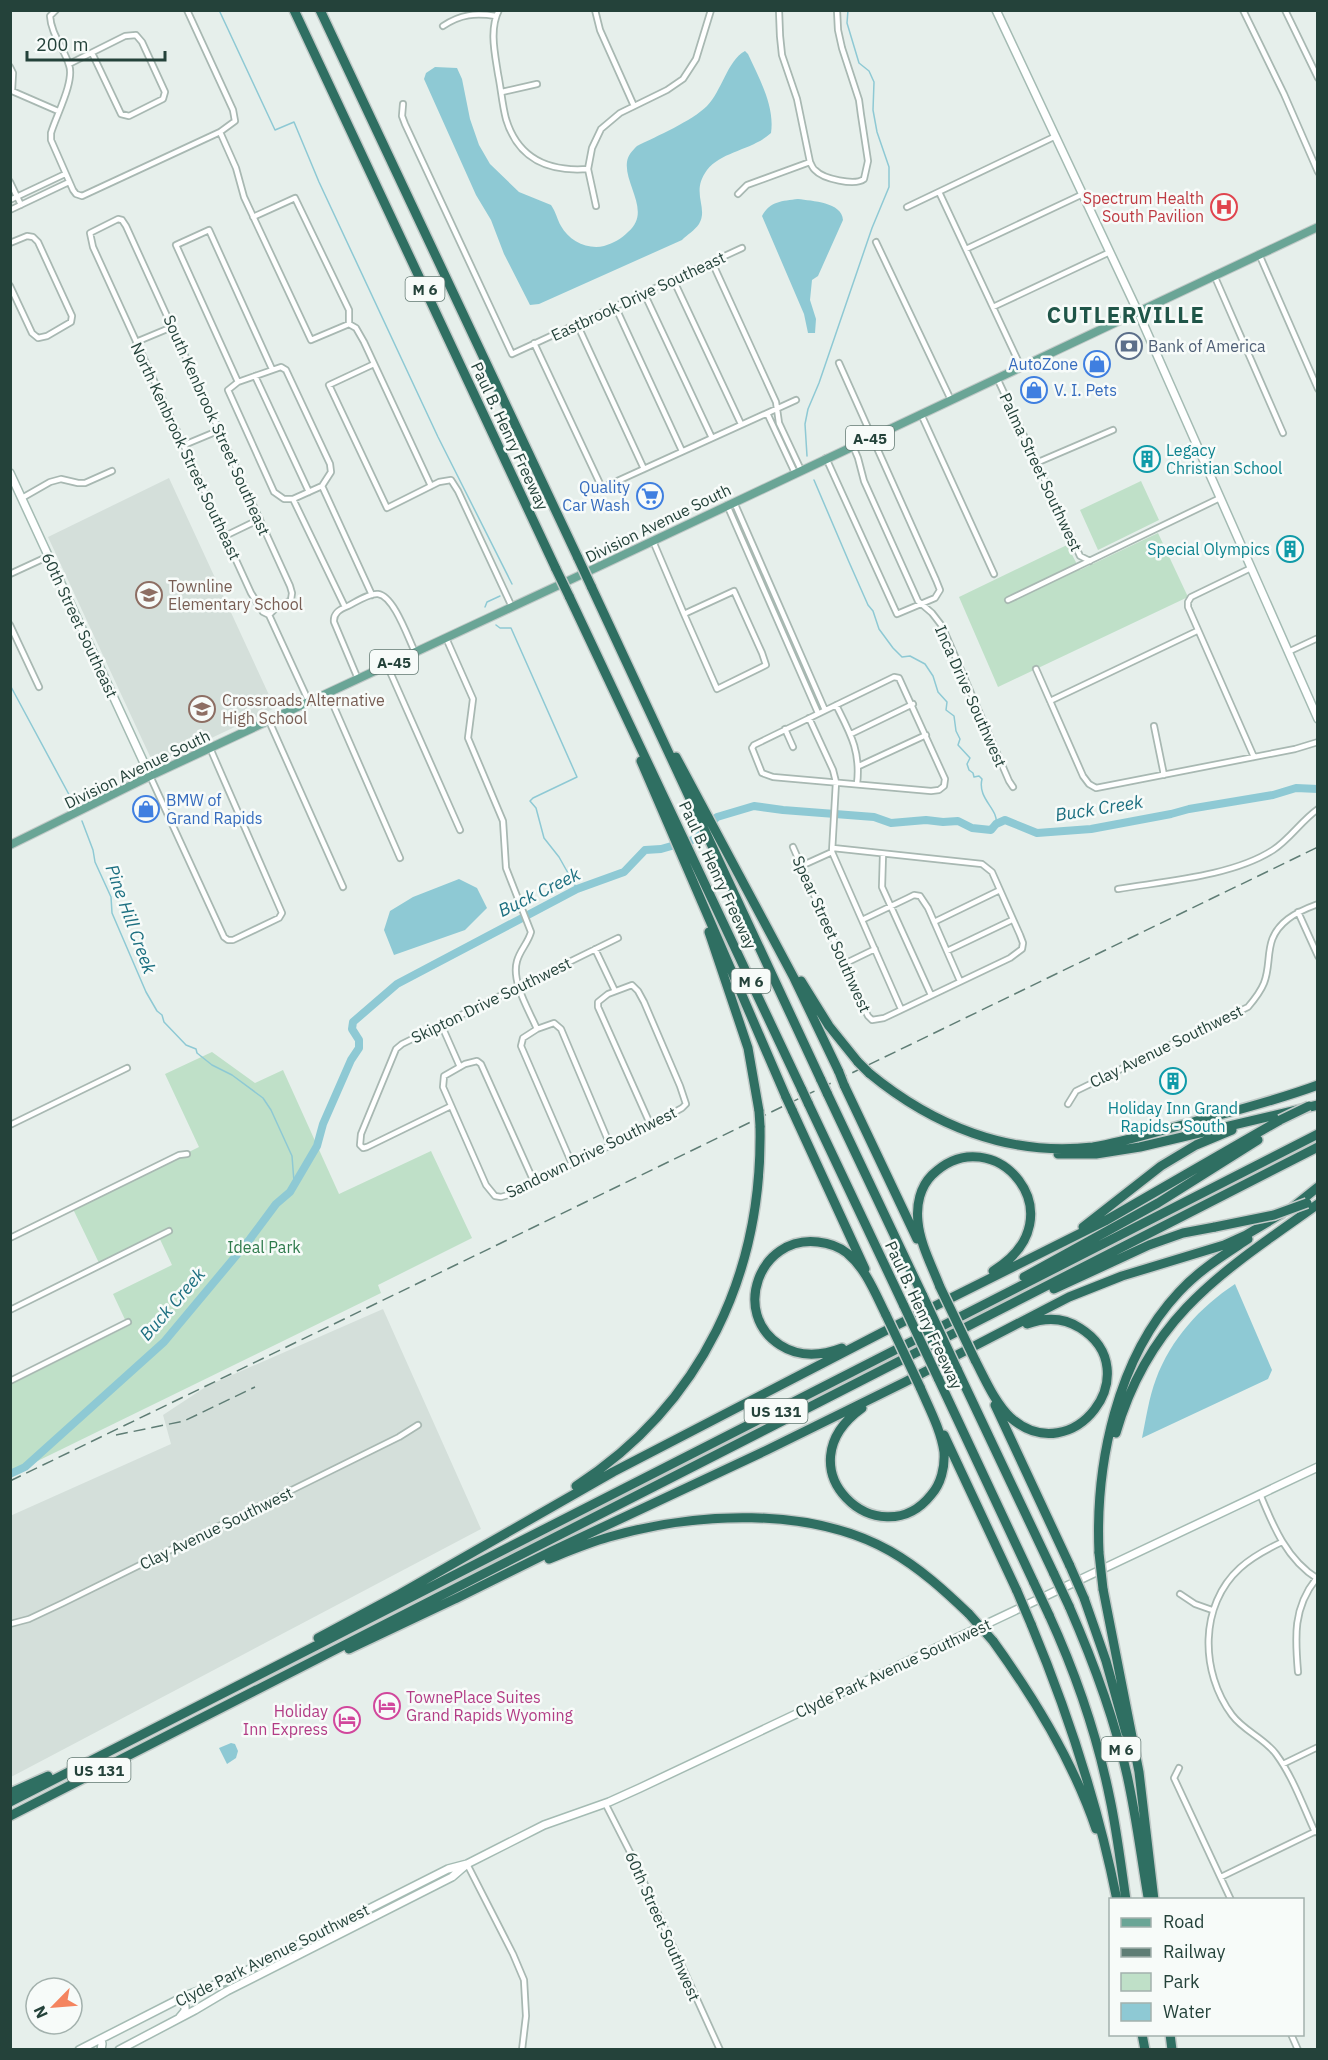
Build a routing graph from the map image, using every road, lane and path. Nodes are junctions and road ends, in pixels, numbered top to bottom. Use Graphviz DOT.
graph roads {
  1 [pos="56,10"];
  2 [pos="187,10"];
  3 [pos="294,10"];
  4 [pos="320,10"];
  5 [pos="499,10"];
  6 [pos="595,10"];
  7 [pos="704,10"];
  8 [pos="779,10"];
  9 [pos="837,10"];
  10 [pos="996,10"];
  11 [pos="1243,10"];
  12 [pos="1285,10"];
  13 [pos="711,12"];
  14 [pos="496,16"];
  15 [pos="443,26"];
  16 [pos="92,53"];
  17 [pos="69,64"];
  18 [pos="10,67"];
  19 [pos="1317,78"];
  20 [pos="537,84"];
  21 [pos="11,92"];
  22 [pos="502,92"];
  23 [pos="402,104"];
  24 [pos="634,105"];
  25 [pos="58,111"];
  26 [pos="220,132"];
  27 [pos="1056,136"];
  28 [pos="810,162"];
  29 [pos="588,168"];
  30 [pos="1317,172"];
  31 [pos="65,174"];
  32 [pos="10,182"];
  33 [pos="69,182"];
  34 [pos="939,192"];
  35 [pos="738,194"];
  36 [pos="1083,194"];
  37 [pos="17,197"];
  38 [pos="10,200"];
  39 [pos="21,205"];
  40 [pos="596,206"];
  41 [pos="907,207"];
  42 [pos="10,210"];
  43 [pos="253,217"];
  44 [pos="126,226"];
  45 [pos="1317,226"];
  46 [pos="876,242"];
  47 [pos="10,243"];
  48 [pos="742,248"];
  49 [pos="966,249"];
  50 [pos="1111,251"];
  51 [pos="1259,254"];
  52 [pos="712,262"];
  53 [pos="1214,275"];
  54 [pos="673,279"];
  55 [pos="10,286"];
  56 [pos="644,293"];
  57 [pos="615,306"];
  58 [pos="993,307"];
  59 [pos="1138,312"];
  60 [pos="349,324"];
  61 [pos="577,324"];
  62 [pos="172,327"];
  63 [pos="136,342"];
  64 [pos="534,344"];
  65 [pos="374,363"];
  66 [pos="838,363"];
  67 [pos="1021,367"];
  68 [pos="272,369"];
  69 [pos="255,376"];
  70 [pos="997,378"];
  71 [pos="238,382"];
  72 [pos="1317,389"];
  73 [pos="796,400"];
  74 [pos="951,400"];
  75 [pos="777,408"];
  76 [pos="767,413"];
  77 [pos="921,414"];
  78 [pos="741,424"];
  79 [pos="220,430"];
  80 [pos="1113,430"];
  81 [pos="1282,433"];
  82 [pos="872,437"];
  83 [pos="711,438"];
  84 [pos="184,445"];
  85 [pos="853,446"];
  86 [pos="682,451"];
  87 [pos="826,458"];
  88 [pos="1036,463"];
  89 [pos="644,469"];
  90 [pos="112,471"];
  91 [pos="798,472"];
  92 [pos="10,473"];
  93 [pos="322,486"];
  94 [pos="431,486"];
  95 [pos="309,492"];
  96 [pos="22,498"];
  97 [pos="1220,498"];
  98 [pos="293,499"];
  99 [pos="730,504"];
  100 [pos="260,519"];
  101 [pos="225,536"];
  102 [pos="653,541"];
  103 [pos="49,556"];
  104 [pos="1090,561"];
  105 [pos="1251,568"];
  106 [pos="10,574"];
  107 [pos="994,574"];
  108 [pos="372,595"];
  109 [pos="1008,600"];
  110 [pos="921,604"];
  111 [pos="345,607"];
  112 [pos="512,607"];
  113 [pos="684,614"];
  114 [pos="269,615"];
  115 [pos="10,625"];
  116 [pos="1197,631"];
  117 [pos="446,638"];
  118 [pos="1317,638"];
  119 [pos="415,652"];
  120 [pos="1288,652"];
  121 [pos="387,665"];
  122 [pos="1036,669"];
  123 [pos="358,679"];
  124 [pos="39,687"];
  125 [pos="328,693"];
  126 [pos="1050,700"];
  127 [pos="309,702"];
  128 [pos="913,704"];
  129 [pos="836,705"];
  130 [pos="825,710"];
  131 [pos="818,713"];
  132 [pos="809,718"];
  133 [pos="1317,719"];
  134 [pos="269,721"];
  135 [pos="1154,726"];
  136 [pos="785,729"];
  137 [pos="851,734"];
  138 [pos="926,735"];
  139 [pos="1317,742"];
  140 [pos="793,747"];
  141 [pos="210,748"];
  142 [pos="1254,757"];
  143 [pos="677,765"];
  144 [pos="859,766"];
  145 [pos="1164,775"];
  146 [pos="150,776"];
  147 [pos="651,777"];
  148 [pos="836,782"];
  149 [pos="857,784"];
  150 [pos="1013,787"];
  151 [pos="1317,809"];
  152 [pos="460,830"];
  153 [pos="10,845"];
  154 [pos="793,847"];
  155 [pos="833,850"];
  156 [pos="883,854"];
  157 [pos="400,858"];
  158 [pos="801,866"];
  159 [pos="740,874"];
  160 [pos="693,876"];
  161 [pos="343,886"];
  162 [pos="1118,889"];
  163 [pos="1000,890"];
  164 [pos="1317,904"];
  165 [pos="891,906"];
  166 [pos="1298,912"];
  167 [pos="862,920"];
  168 [pos="1012,920"];
  169 [pos="934,922"];
  170 [pos="618,938"];
  171 [pos="595,949"];
  172 [pos="875,950"];
  173 [pos="947,951"];
  174 [pos="1317,956"];
  175 [pos="844,964"];
  176 [pos="960,981"];
  177 [pos="519,987"];
  178 [pos="615,992"];
  179 [pos="931,995"];
  180 [pos="901,1009"];
  181 [pos="441,1024"];
  182 [pos="537,1029"];
  183 [pos="460,1067"];
  184 [pos="127,1068"];
  185 [pos="1317,1085"];
  186 [pos="1068,1104"];
  187 [pos="1314,1105"];
  188 [pos="451,1106"];
  189 [pos="10,1125"];
  190 [pos="651,1126"];
  191 [pos="960,1129"];
  192 [pos="1317,1134"];
  193 [pos="610,1145"];
  194 [pos="1317,1147"];
  195 [pos="187,1154"];
  196 [pos="572,1164"];
  197 [pos="534,1182"];
  198 [pos="1317,1187"];
  199 [pos="1317,1197"];
  200 [pos="1305,1201"];
  201 [pos="1317,1204"];
  202 [pos="170,1231"];
  203 [pos="10,1238"];
  204 [pos="1046,1250"];
  205 [pos="940,1287"];
  206 [pos="955,1296"];
  207 [pos="10,1310"];
  208 [pos="886,1314"];
  209 [pos="128,1322"];
  210 [pos="969,1326"];
  211 [pos="883,1332"];
  212 [pos="931,1332"];
  213 [pos="980,1343"];
  214 [pos="975,1359"];
  215 [pos="10,1381"];
  216 [pos="905,1382"];
  217 [pos="920,1387"];
  218 [pos="418,1425"];
  219 [pos="1317,1467"];
  220 [pos="1101,1484"];
  221 [pos="1260,1494"];
  222 [pos="504,1533"];
  223 [pos="1282,1542"];
  224 [pos="1317,1579"];
  225 [pos="1180,1594"];
  226 [pos="455,1599"];
  227 [pos="1212,1610"];
  228 [pos="10,1624"];
  229 [pos="1298,1672"];
  230 [pos="234,1688"];
  231 [pos="184,1726"];
  232 [pos="127,1742"];
  233 [pos="1317,1747"];
  234 [pos="1283,1764"];
  235 [pos="1179,1768"];
  236 [pos="10,1794"];
  237 [pos="1141,1799"];
  238 [pos="10,1802"];
  239 [pos="605,1803"];
  240 [pos="11,1815"];
  241 [pos="1316,1831"];
  242 [pos="467,1864"];
  243 [pos="1221,1877"];
  244 [pos="1116,1897"];
  245 [pos="1126,1898"];
  246 [pos="1148,1898"];
  247 [pos="1154,1898"];
  248 [pos="1231,1898"];
  249 [pos="253,1966"];
  250 [pos="247,1981"];
  251 [pos="178,2000"];
  252 [pos="178,2019"];
  253 [pos="101,2039"];
  254 [pos="79,2049"];
  255 [pos="101,2049"];
  256 [pos="118,2049"];
  257 [pos="522,2049"];
  258 [pos="720,2049"];
  1 -- 17 [label="street"];
  2 -- 26 [label="street"];
  3 -- 147 [label="highway, Paul B. Henry Freeway / M 6, bridge"];
  4 -- 143 [label="highway, Paul B. Henry Freeway / M 6, bridge"];
  5 -- 14 [label="street"];
  6 -- 24 [label="street"];
  7 -- 13 [label="street"];
  8 -- 28 [label="street"];
  9 -- 28 [label="street"];
  10 -- 27 [label="main road"];
  11 -- 30 [label="street"];
  12 -- 19 [label="street"];
  13 -- 24 [label="street"];
  14 -- 15 [label="street"];
  14 -- 22 [label="street"];
  16 -- 16 [label="street"];
  16 -- 17 [label="street"];
  17 -- 25 [label="street"];
  18 -- 21 [label="street"];
  20 -- 22 [label="street"];
  21 -- 25 [label="street"];
  22 -- 29 [label="street"];
  23 -- 64 [label="street, Eastbrook Drive Southeast"];
  24 -- 29 [label="street"];
  25 -- 31 [label="street"];
  26 -- 33 [label="street"];
  26 -- 43 [label="street"];
  27 -- 34 [label="street"];
  27 -- 36 [label="main road"];
  28 -- 35 [label="street"];
  29 -- 40 [label="street"];
  31 -- 33 [label="street"];
  31 -- 37 [label="street"];
  32 -- 37 [label="street"];
  33 -- 39 [label="street"];
  34 -- 41 [label="street"];
  34 -- 49 [label="street"];
  36 -- 49 [label="street"];
  36 -- 50 [label="main road"];
  37 -- 38 [label="street"];
  37 -- 39 [label="street"];
  39 -- 42 [label="street"];
  43 -- 60 [label="street"];
  43 -- 60 [label="street"];
  44 -- 62 [label="street, South Kenbrook Street Southeast"];
  44 -- 63 [label="street, North Kenbrook Street Southeast"];
  45 -- 51 [label="main road, Division Avenue South / A-45"];
  46 -- 74 [label="street"];
  47 -- 55 [label="street"];
  48 -- 52 [label="street, Eastbrook Drive Southeast"];
  49 -- 58 [label="street"];
  50 -- 58 [label="street"];
  50 -- 59 [label="main road"];
  51 -- 53 [label="main road, Division Avenue South / A-45"];
  51 -- 72 [label="street"];
  52 -- 54 [label="street, Eastbrook Drive Southeast"];
  52 -- 75 [label="street"];
  53 -- 59 [label="main road, Division Avenue South / A-45"];
  53 -- 81 [label="street"];
  54 -- 56 [label="street, Eastbrook Drive Southeast"];
  54 -- 78 [label="street"];
  56 -- 57 [label="street, Eastbrook Drive Southeast"];
  56 -- 83 [label="street"];
  57 -- 61 [label="street, Eastbrook Drive Southeast"];
  57 -- 86 [label="street"];
  58 -- 67 [label="street"];
  59 -- 67 [label="main road, Division Avenue South / A-45"];
  59 -- 97 [label="main road"];
  60 -- 65 [label="street"];
  61 -- 64 [label="street, Eastbrook Drive Southeast"];
  61 -- 89 [label="street"];
  62 -- 63 [label="street"];
  62 -- 79 [label="street, South Kenbrook Street Southeast"];
  63 -- 84 [label="street, North Kenbrook Street Southeast"];
  64 -- 89 [label="street"];
  65 -- 94 [label="street"];
  65 -- 94 [label="street"];
  66 -- 82 [label="street"];
  67 -- 70 [label="main road, Division Avenue South / A-45"];
  68 -- 69 [label="street"];
  68 -- 71 [label="street"];
  68 -- 93 [label="street"];
  69 -- 71 [label="street"];
  69 -- 95 [label="street"];
  70 -- 74 [label="main road, Division Avenue South / A-45"];
  70 -- 88 [label="street, Palma Street Southwest"];
  71 -- 98 [label="street"];
  73 -- 75 [label="street"];
  74 -- 77 [label="main road, Division Avenue South / A-45"];
  75 -- 76 [label="street"];
  75 -- 91 [label="street"];
  76 -- 78 [label="street"];
  76 -- 91 [label="street"];
  77 -- 82 [label="main road, Division Avenue South / A-45"];
  77 -- 107 [label="street"];
  78 -- 83 [label="street"];
  79 -- 84 [label="street"];
  79 -- 100 [label="street, South Kenbrook Street Southeast"];
  80 -- 88 [label="street"];
  82 -- 85 [label="main road, Division Avenue South / A-45"];
  82 -- 110 [label="street"];
  83 -- 86 [label="street"];
  84 -- 101 [label="street, North Kenbrook Street Southeast"];
  85 -- 87 [label="main road, Division Avenue South / A-45"];
  85 -- 110 [label="street, Inca Drive Southwest"];
  86 -- 89 [label="street"];
  87 -- 91 [label="main road, Division Avenue South / A-45"];
  87 -- 110 [label="street"];
  88 -- 104 [label="street, Palma Street Southwest"];
  90 -- 96 [label="street"];
  91 -- 99 [label="main road, Division Avenue South / A-45"];
  92 -- 96 [label="main road, 60th Street Southeast"];
  93 -- 95 [label="street"];
  93 -- 108 [label="street"];
  94 -- 112 [label="street"];
  95 -- 98 [label="street"];
  96 -- 103 [label="main road, 60th Street Southeast"];
  97 -- 104 [label="street"];
  97 -- 105 [label="main road"];
  98 -- 111 [label="street"];
  99 -- 102 [label="main road, Division Avenue South / A-45"];
  99 -- 130 [label="street"];
  99 -- 131 [label="street"];
  100 -- 101 [label="street"];
  100 -- 114 [label="street, South Kenbrook Street Southeast"];
  101 -- 114 [label="street, North Kenbrook Street Southeast"];
  102 -- 112 [label="main road, Division Avenue South / A-45"];
  102 -- 113 [label="street"];
  103 -- 106 [label="street"];
  103 -- 146 [label="main road, 60th Street Southeast"];
  104 -- 109 [label="street"];
  105 -- 116 [label="street"];
  105 -- 120 [label="main road"];
  108 -- 111 [label="street"];
  108 -- 119 [label="street"];
  110 -- 150 [label="street, Inca Drive Southwest"];
  111 -- 123 [label="street"];
  112 -- 117 [label="main road, Division Avenue South / A-45"];
  113 -- 113 [label="street"];
  114 -- 127 [label="street, North Kenbrook Street Southeast"];
  115 -- 124 [label="street"];
  116 -- 126 [label="street"];
  116 -- 142 [label="street"];
  117 -- 119 [label="main road, Division Avenue South / A-45"];
  117 -- 177 [label="street"];
  118 -- 120 [label="street"];
  119 -- 121 [label="main road, Division Avenue South / A-45"];
  120 -- 133 [label="main road"];
  121 -- 123 [label="main road, Division Avenue South / A-45"];
  121 -- 152 [label="street"];
  122 -- 126 [label="street"];
  123 -- 125 [label="main road, Division Avenue South / A-45"];
  125 -- 127 [label="main road, Division Avenue South / A-45"];
  125 -- 157 [label="street"];
  126 -- 145 [label="street"];
  127 -- 134 [label="main road, Division Avenue South / A-45"];
  128 -- 129 [label="street"];
  128 -- 137 [label="street"];
  128 -- 138 [label="street"];
  129 -- 130 [label="street"];
  129 -- 137 [label="street"];
  130 -- 131 [label="street"];
  131 -- 132 [label="street"];
  132 -- 136 [label="street"];
  132 -- 148 [label="street"];
  134 -- 141 [label="main road, Division Avenue South / A-45"];
  134 -- 161 [label="street"];
  135 -- 145 [label="street"];
  136 -- 140 [label="street"];
  136 -- 148 [label="street"];
  137 -- 144 [label="street"];
  138 -- 144 [label="street"];
  138 -- 149 [label="street"];
  139 -- 142 [label="street"];
  141 -- 146 [label="main road, Division Avenue South / A-45"];
  141 -- 146 [label="street"];
  142 -- 145 [label="street"];
  143 -- 159 [label="highway"];
  143 -- 246 [label="highway, Paul B. Henry Freeway / M 6, bridge"];
  144 -- 149 [label="street"];
  146 -- 153 [label="main road, Division Avenue South / A-45"];
  147 -- 160 [label="highway, Paul B. Henry Freeway / M 6"];
  147 -- 160 [label="highway"];
  148 -- 149 [label="street"];
  148 -- 155 [label="street"];
  151 -- 162 [label="street"];
  154 -- 158 [label="street, Spear Street Southwest"];
  155 -- 156 [label="street"];
  155 -- 158 [label="street"];
  155 -- 167 [label="street"];
  156 -- 163 [label="street"];
  156 -- 165 [label="street"];
  158 -- 175 [label="street, Spear Street Southwest"];
  159 -- 191 [label="highway, bridge"];
  159 -- 205 [label="highway, bridge"];
  160 -- 208 [label="highway, bridge"];
  160 -- 222 [label="highway, bridge"];
  160 -- 245 [label="highway, Paul B. Henry Freeway / M 6, bridge"];
  163 -- 168 [label="street"];
  163 -- 169 [label="street"];
  164 -- 166 [label="street, Clay Avenue Southwest"];
  165 -- 167 [label="street"];
  165 -- 169 [label="street"];
  165 -- 179 [label="street"];
  166 -- 174 [label="street"];
  166 -- 186 [label="street, Clay Avenue Southwest"];
  167 -- 172 [label="street"];
  168 -- 173 [label="street"];
  168 -- 176 [label="street"];
  169 -- 173 [label="street"];
  170 -- 171 [label="street, Skipton Drive Southwest"];
  171 -- 177 [label="street, Skipton Drive Southwest"];
  171 -- 178 [label="street"];
  172 -- 175 [label="street"];
  172 -- 180 [label="street"];
  173 -- 176 [label="street"];
  175 -- 180 [label="street, Spear Street Southwest"];
  176 -- 179 [label="street"];
  177 -- 181 [label="street, Skipton Drive Southwest"];
  177 -- 182 [label="street"];
  178 -- 190 [label="street"];
  178 -- 190 [label="street, Sandown Drive Southwest"];
  179 -- 180 [label="street"];
  181 -- 183 [label="street"];
  181 -- 188 [label="street, Skipton Drive Southwest"];
  182 -- 193 [label="street"];
  182 -- 196 [label="street"];
  183 -- 188 [label="street"];
  183 -- 197 [label="street"];
  184 -- 189 [label="street"];
  185 -- 191 [label="highway"];
  187 -- 191 [label="highway"];
  187 -- 204 [label="highway, bridge"];
  187 -- 204 [label="highway"];
  187 -- 212 [label="highway, bridge"];
  188 -- 197 [label="street, Sandown Drive Southwest"];
  190 -- 193 [label="street, Sandown Drive Southwest"];
  192 -- 212 [label="highway, US 131"];
  193 -- 196 [label="street, Sandown Drive Southwest"];
  194 -- 210 [label="highway, US 131"];
  195 -- 203 [label="street"];
  196 -- 197 [label="street, Sandown Drive Southwest"];
  198 -- 200 [label="highway"];
  199 -- 200 [label="highway"];
  200 -- 210 [label="highway, bridge"];
  200 -- 213 [label="highway"];
  200 -- 220 [label="highway"];
  201 -- 220 [label="highway"];
  202 -- 207 [label="street"];
  204 -- 206 [label="highway"];
  205 -- 206 [label="highway"];
  205 -- 214 [label="highway, bridge"];
  206 -- 211 [label="highway"];
  208 -- 211 [label="highway"];
  208 -- 217 [label="highway, bridge"];
  209 -- 215 [label="street"];
  210 -- 231 [label="highway, US 131"];
  211 -- 222 [label="highway"];
  212 -- 230 [label="highway, US 131"];
  213 -- 214 [label="highway"];
  213 -- 216 [label="highway"];
  214 -- 237 [label="highway, bridge"];
  216 -- 217 [label="highway"];
  216 -- 226 [label="highway"];
  217 -- 244 [label="highway, bridge"];
  218 -- 228 [label="street, Clay Avenue Southwest"];
  219 -- 221 [label="main road, Clyde Park Avenue Southwest"];
  220 -- 237 [label="highway, bridge"];
  221 -- 223 [label="street"];
  221 -- 239 [label="main road, Clyde Park Avenue Southwest"];
  222 -- 230 [label="highway"];
  223 -- 224 [label="street"];
  223 -- 227 [label="street"];
  224 -- 229 [label="street"];
  225 -- 227 [label="street"];
  226 -- 231 [label="highway"];
  226 -- 244 [label="highway, bridge"];
  227 -- 234 [label="street"];
  230 -- 232 [label="highway, US 131"];
  231 -- 240 [label="highway, US 131"];
  232 -- 236 [label="highway"];
  232 -- 238 [label="highway, US 131"];
  233 -- 234 [label="street"];
  234 -- 241 [label="street"];
  235 -- 243 [label="street"];
  237 -- 247 [label="highway"];
  239 -- 242 [label="main road, Clyde Park Avenue Southwest"];
  239 -- 258 [label="street, 60th Street Southwest"];
  241 -- 243 [label="street"];
  242 -- 249 [label="main road, Clyde Park Avenue Southwest"];
  242 -- 250 [label="main road, Clyde Park Avenue Southwest"];
  242 -- 257 [label="street"];
  243 -- 248 [label="street"];
  249 -- 250 [label="main road"];
  249 -- 251 [label="main road, Clyde Park Avenue Southwest"];
  250 -- 252 [label="main road, Clyde Park Avenue Southwest"];
  251 -- 252 [label="main road"];
  251 -- 253 [label="main road, Clyde Park Avenue Southwest"];
  252 -- 256 [label="main road, Clyde Park Avenue Southwest"];
  253 -- 254 [label="main road, Clyde Park Avenue Southwest"];
  253 -- 255 [label="main road"];
}
